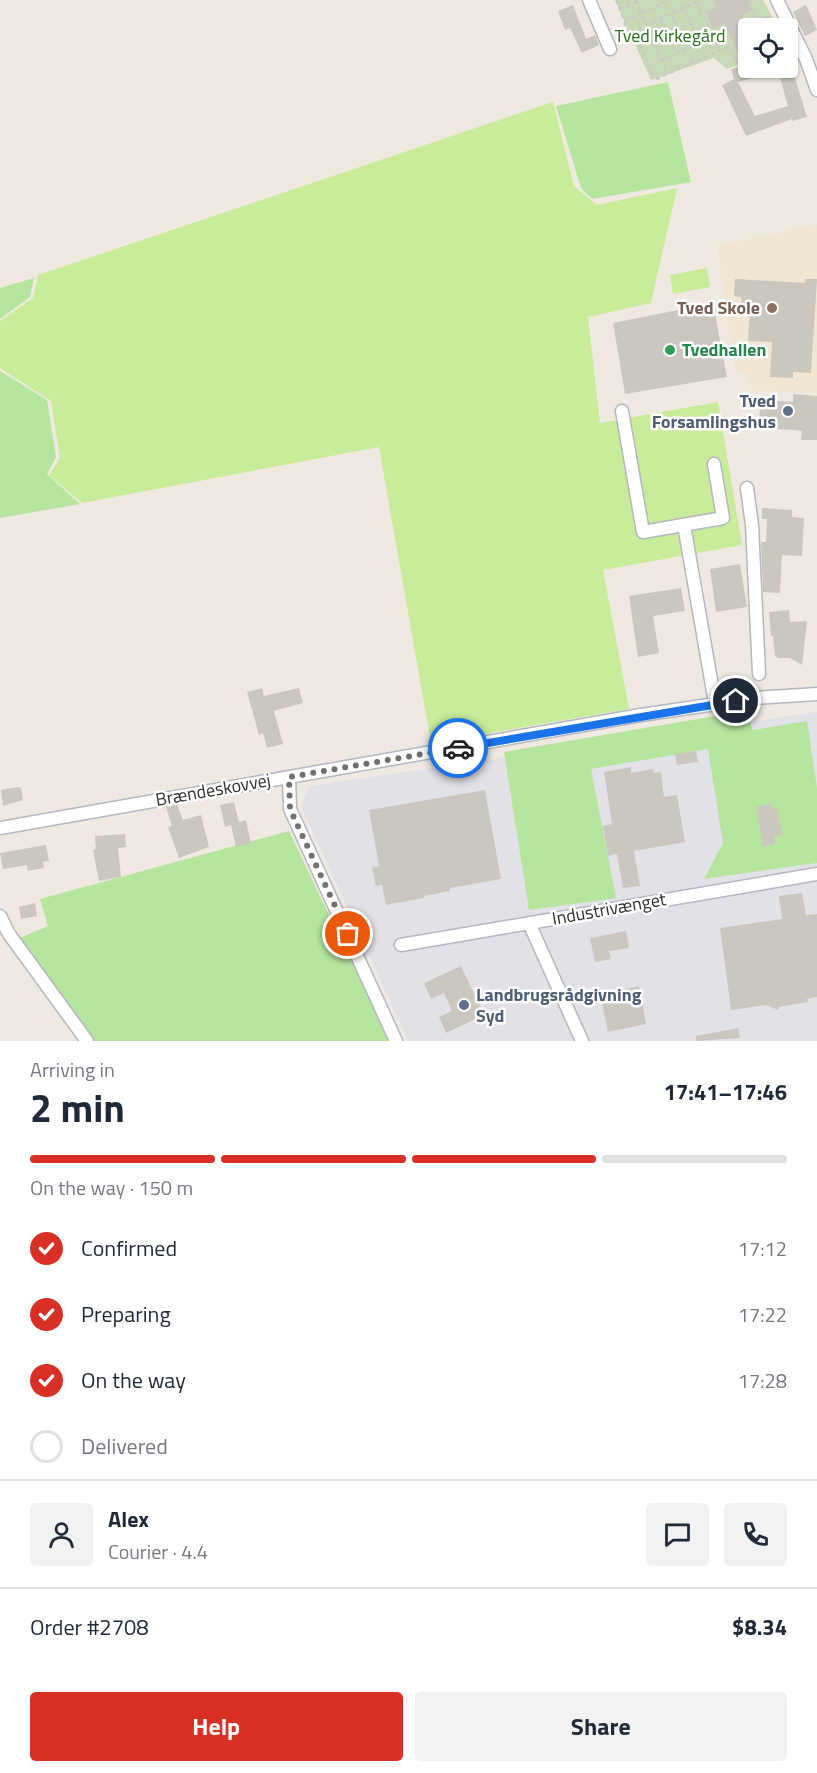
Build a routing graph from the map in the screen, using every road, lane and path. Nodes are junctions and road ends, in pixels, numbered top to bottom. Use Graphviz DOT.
graph roads {
  1 [pos="589,0"];
  2 [pos="616,0"];
  3 [pos="670,0"];
  4 [pos="701,0"];
  5 [pos="749,0"];
  6 [pos="637,1"];
  7 [pos="697,2"];
  8 [pos="779,5"];
  9 [pos="619,9"];
  10 [pos="683,9"];
  11 [pos="641,13"];
  12 [pos="671,14"];
  13 [pos="756,18"];
  14 [pos="763,18"];
  15 [pos="660,20"];
  16 [pos="624,21"];
  17 [pos="647,26"];
  18 [pos="708,26"];
  19 [pos="634,31"];
  20 [pos="695,32"];
  21 [pos="629,33"];
  22 [pos="712,36"];
  23 [pos="700,42"];
  24 [pos="608,46"];
  25 [pos="688,48"];
  26 [pos="719,51"];
  27 [pos="675,54"];
  28 [pos="662,60"];
  29 [pos="738,63"];
  30 [pos="668,74"];
  31 [pos="817,90"];
  32 [pos="622,411"];
  33 [pos="714,464"];
  34 [pos="747,488"];
  35 [pos="684,525"];
  36 [pos="759,674"];
  37 [pos="817,694"];
  38 [pos="715,703"];
  39 [pos="289,777"];
  40 [pos="0,828"];
  41 [pos="817,874"];
  42 [pos="0,916"];
  43 [pos="529,923"];
  44 [pos="401,945"];
  45 [pos="87,1041"];
  46 [pos="396,1041"];
  47 [pos="582,1041"];
  1 -- 24 [label="street"];
  2 -- 9 [label="path"];
  3 -- 11 [label="path"];
  4 -- 7 [label="path"];
  5 -- 13 [label="path"];
  6 -- 9 [label="path"];
  6 -- 11 [label="path"];
  7 -- 10 [label="path"];
  7 -- 18 [label="path"];
  8 -- 14 [label="path"];
  8 -- 31 [label="street"];
  9 -- 16 [label="path"];
  10 -- 12 [label="path"];
  10 -- 20 [label="path"];
  11 -- 16 [label="path"];
  11 -- 17 [label="path"];
  12 -- 15 [label="path"];
  12 -- 25 [label="path"];
  15 -- 17 [label="path"];
  15 -- 27 [label="path"];
  16 -- 21 [label="path"];
  17 -- 19 [label="path"];
  17 -- 28 [label="path"];
  18 -- 20 [label="path"];
  18 -- 22 [label="path"];
  19 -- 21 [label="path"];
  19 -- 30 [label="path"];
  20 -- 23 [label="path"];
  21 -- 24 [label="path"];
  22 -- 23 [label="path"];
  22 -- 26 [label="path"];
  23 -- 25 [label="path"];
  25 -- 27 [label="path"];
  26 -- 29 [label="path"];
  26 -- 30 [label="path"];
  27 -- 28 [label="path"];
  28 -- 30 [label="path"];
  32 -- 35 [label="street"];
  33 -- 35 [label="street"];
  34 -- 36 [label="street"];
  35 -- 38 [label="street"];
  37 -- 38 [label="street, Brændeskovvej"];
  38 -- 39 [label="street, Brændeskovvej"];
  39 -- 40 [label="street, Brændeskovvej"];
  39 -- 46 [label="street"];
  41 -- 43 [label="street, Industrivænget"];
  42 -- 45 [label="street"];
  43 -- 44 [label="street, Industrivænget"];
  43 -- 47 [label="street"];
}
